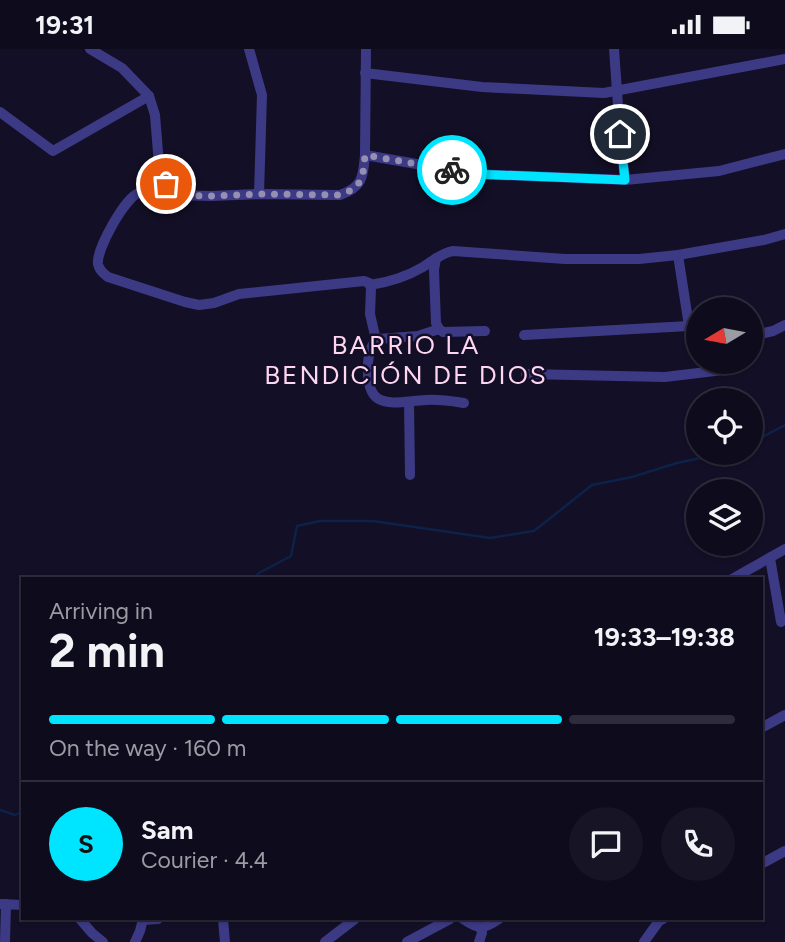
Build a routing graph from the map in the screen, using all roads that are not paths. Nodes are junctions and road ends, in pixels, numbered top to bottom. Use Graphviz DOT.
graph roads {
  1 [pos="90,49"];
  2 [pos="250,49"];
  3 [pos="366,49"];
  4 [pos="614,49"];
  5 [pos="785,59"];
  6 [pos="365,73"];
  7 [pos="616,91"];
  8 [pos="149,96"];
  9 [pos="0,112"];
  10 [pos="785,154"];
  11 [pos="365,155"];
  12 [pos="625,180"];
  13 [pos="259,194"];
  14 [pos="176,195"];
  15 [pos="785,235"];
  16 [pos="678,255"];
  17 [pos="436,258"];
  18 [pos="370,285"];
  19 [pos="687,297"];
  20 [pos="785,325"];
  21 [pos="686,326"];
  22 [pos="439,330"];
  23 [pos="485,331"];
  24 [pos="763,333"];
  25 [pos="524,335"];
  26 [pos="376,341"];
  27 [pos="526,374"];
  28 [pos="686,374"];
  29 [pos="409,401"];
  30 [pos="464,403"];
  31 [pos="410,475"];
  32 [pos="785,549"];
  33 [pos="769,558"];
  34 [pos="736,577"];
  35 [pos="781,622"];
  36 [pos="785,715"];
  37 [pos="763,727"];
  38 [pos="785,851"];
  39 [pos="763,863"];
  40 [pos="3,904"];
  41 [pos="21,905"];
  42 [pos="81,920"];
  43 [pos="143,920"];
  44 [pos="223,920"];
  45 [pos="354,920"];
  46 [pos="448,920"];
  47 [pos="464,920"];
  48 [pos="497,920"];
  49 [pos="660,920"];
  50 [pos="481,928"];
  51 [pos="5,942"];
  52 [pos="103,942"];
  53 [pos="135,942"];
  54 [pos="225,942"];
  55 [pos="325,942"];
  56 [pos="407,942"];
  57 [pos="479,942"];
  58 [pos="644,942"];
  1 -- 8 [label="street"];
  2 -- 13 [label="street"];
  3 -- 6 [label="street"];
  4 -- 7 [label="street"];
  5 -- 7 [label="street"];
  6 -- 7 [label="street"];
  6 -- 11 [label="street"];
  7 -- 12 [label="street"];
  8 -- 9 [label="street"];
  8 -- 14 [label="street"];
  10 -- 12 [label="street"];
  11 -- 12 [label="street"];
  11 -- 13 [label="street"];
  13 -- 14 [label="street"];
  14 -- 18 [label="street"];
  15 -- 16 [label="street"];
  16 -- 17 [label="street"];
  16 -- 19 [label="street"];
  17 -- 18 [label="street"];
  17 -- 22 [label="street"];
  18 -- 26 [label="street"];
  20 -- 24 [label="street"];
  21 -- 25 [label="street"];
  22 -- 23 [label="street"];
  22 -- 26 [label="street"];
  26 -- 29 [label="street"];
  27 -- 28 [label="street"];
  29 -- 30 [label="street"];
  29 -- 31 [label="street"];
  32 -- 33 [label="street"];
  33 -- 34 [label="street"];
  33 -- 35 [label="street"];
  36 -- 37 [label="street"];
  38 -- 39 [label="street"];
  40 -- 41 [label="street"];
  40 -- 51 [label="street"];
  42 -- 52 [label="street"];
  43 -- 53 [label="street"];
  44 -- 54 [label="street"];
  45 -- 55 [label="street"];
  46 -- 56 [label="street"];
  47 -- 50 [label="street"];
  48 -- 50 [label="street"];
  49 -- 58 [label="street"];
  50 -- 57 [label="street"];
}
